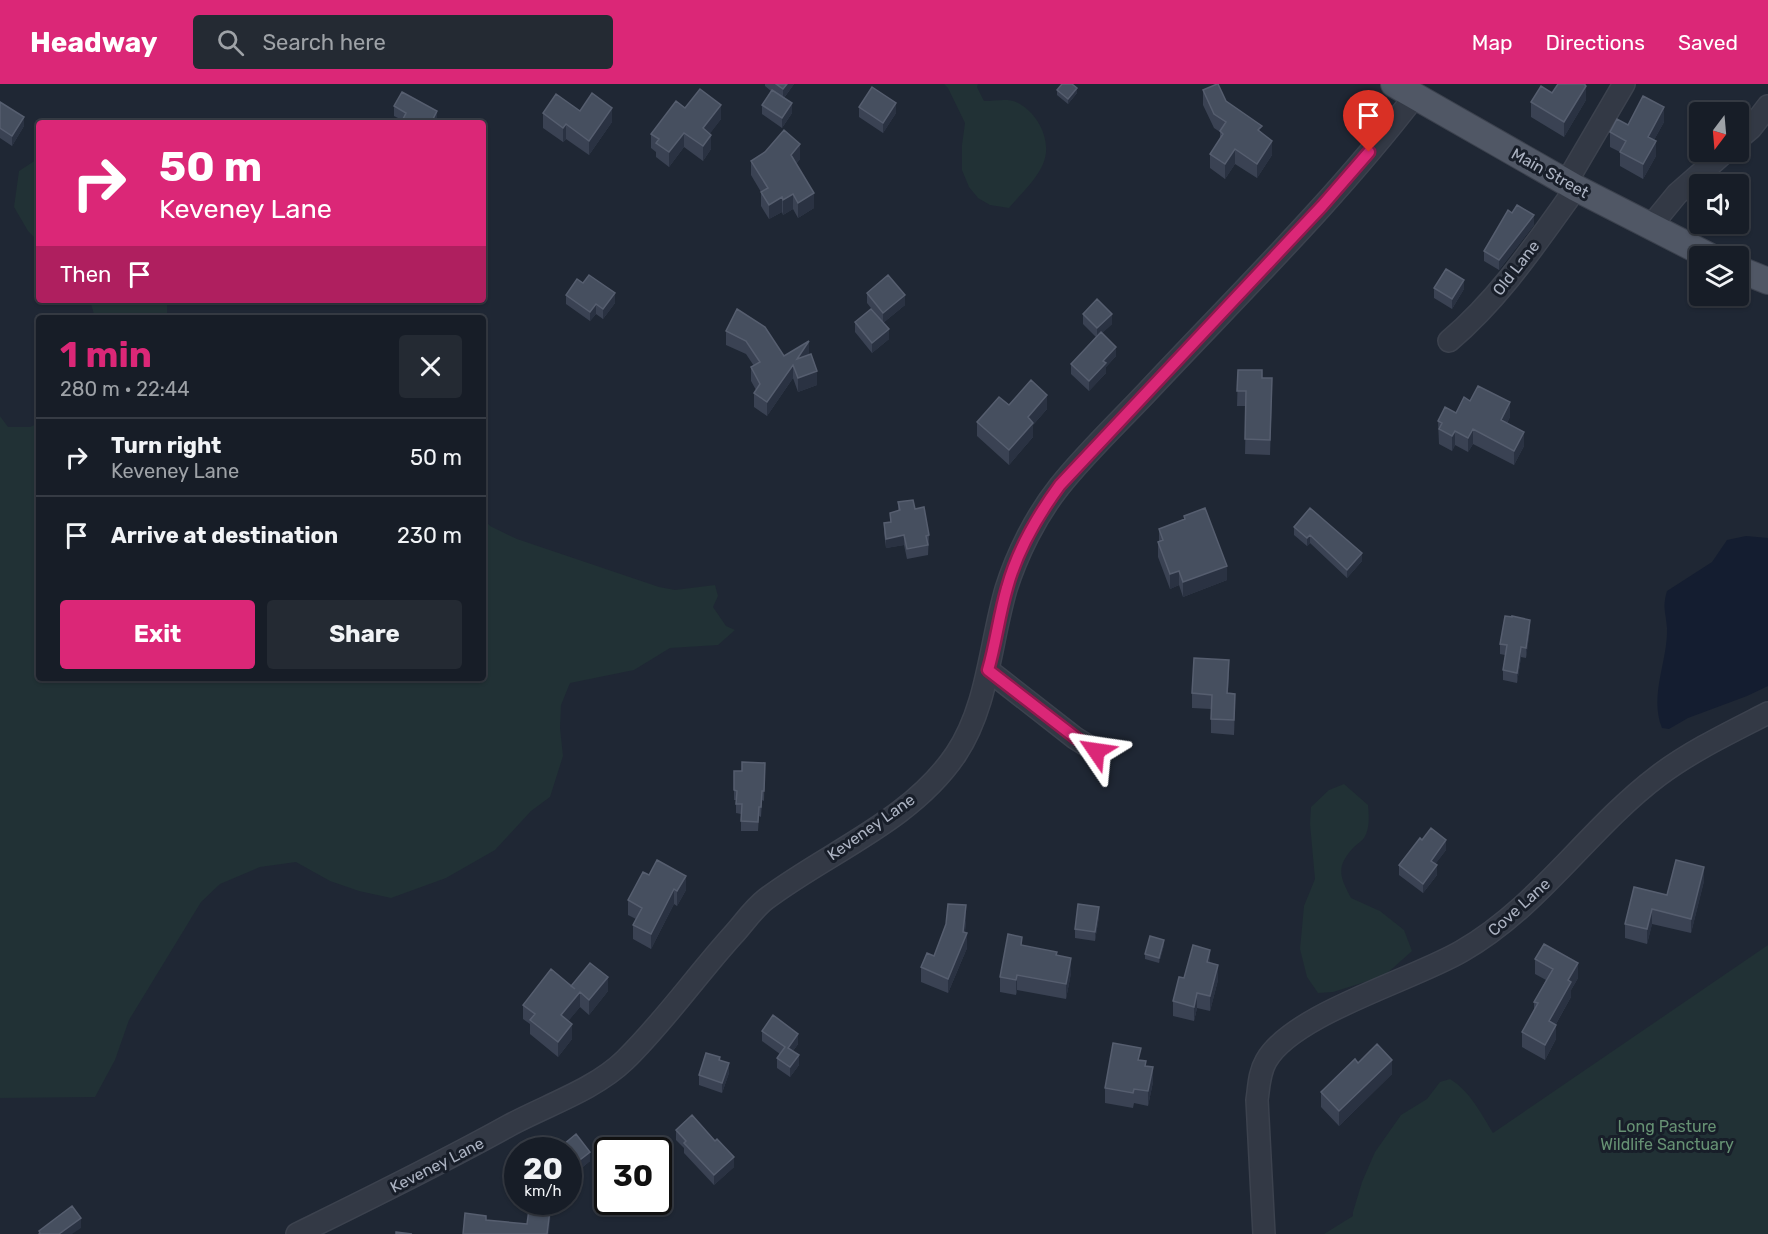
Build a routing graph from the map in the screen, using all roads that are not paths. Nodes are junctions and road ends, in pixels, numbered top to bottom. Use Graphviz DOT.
graph roads {
  1 [pos="1624,84"];
  2 [pos="1404,90"];
  3 [pos="1768,106"];
  4 [pos="1749,130"];
  5 [pos="1714,162"];
  6 [pos="1571,185"];
  7 [pos="1650,227"];
  8 [pos="1689,246"];
  9 [pos="1749,273"];
  10 [pos="1768,281"];
  11 [pos="1449,341"];
  12 [pos="988,670"];
  13 [pos="1768,713"];
  14 [pos="1096,751"];
  15 [pos="297,1234"];
  16 [pos="1264,1234"];
  1 -- 6 [label="street, Old Lane"];
  2 -- 6 [label="main road, Main Street"];
  2 -- 12 [label="street, Keveney Lane"];
  3 -- 4 [label="street"];
  5 -- 7 [label="street"];
  6 -- 7 [label="main road, Main Street"];
  6 -- 11 [label="street, Old Lane"];
  7 -- 8 [label="main road, Main Street"];
  9 -- 10 [label="main road"];
  12 -- 14 [label="street"];
  12 -- 15 [label="street, Keveney Lane"];
  13 -- 16 [label="street, Cove Lane"];
}
